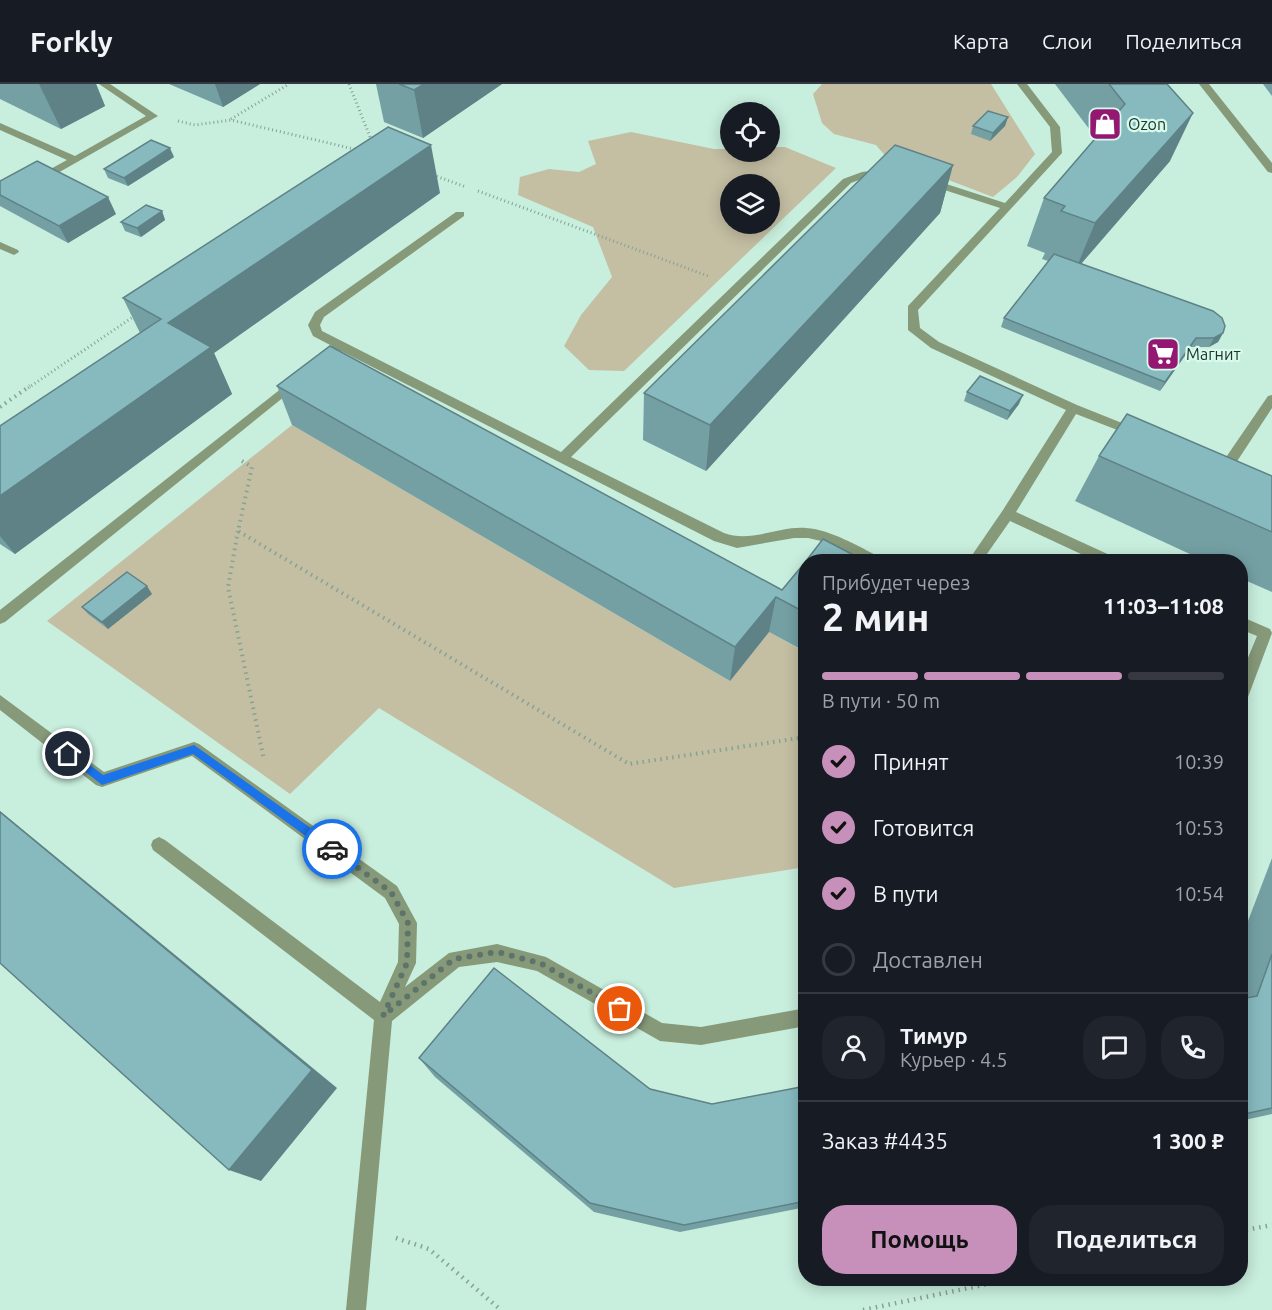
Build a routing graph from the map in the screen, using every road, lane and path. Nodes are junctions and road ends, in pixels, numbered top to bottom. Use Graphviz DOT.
graph roads {
  1 [pos="104,84"];
  2 [pos="290,84"];
  3 [pos="349,84"];
  4 [pos="1022,84"];
  5 [pos="1204,84"];
  6 [pos="153,116"];
  7 [pos="231,120"];
  8 [pos="0,126"];
  9 [pos="372,144"];
  10 [pos="365,152"];
  11 [pos="75,160"];
  12 [pos="1272,170"];
  13 [pos="894,173"];
  14 [pos="922,179"];
  15 [pos="28,185"];
  16 [pos="1006,207"];
  17 [pos="460,213"];
  18 [pos="0,245"];
  19 [pos="14,252"];
  20 [pos="340,346"];
  21 [pos="1272,399"];
  22 [pos="1073,408"];
  23 [pos="1149,438"];
  24 [pos="216,445"];
  25 [pos="562,458"];
  26 [pos="1224,469"];
  27 [pos="1008,514"];
  28 [pos="238,531"];
  29 [pos="861,554"];
  30 [pos="980,554"];
  31 [pos="1094,554"];
  32 [pos="0,618"];
  33 [pos="1248,626"];
  34 [pos="1248,677"];
  35 [pos="0,701"];
  36 [pos="798,738"];
  37 [pos="274,806"];
  38 [pos="159,845"];
  39 [pos="383,1016"];
  40 [pos="798,1018"];
  41 [pos="1272,1225"];
  42 [pos="364,1227"];
  43 [pos="1248,1230"];
  44 [pos="978,1286"];
  45 [pos="356,1310"];
  46 [pos="501,1310"];
  47 [pos="863,1310"];
  1 -- 6 [label="street"];
  2 -- 7 [label="path"];
  3 -- 9 [label="path"];
  4 -- 16 [label="street"];
  5 -- 12 [label="street"];
  6 -- 7 [label="path"];
  6 -- 11 [label="street"];
  7 -- 10 [label="path"];
  8 -- 11 [label="street"];
  11 -- 15 [label="street"];
  13 -- 25 [label="street"];
  14 -- 16 [label="street"];
  16 -- 22 [label="street"];
  17 -- 20 [label="street"];
  18 -- 19 [label="street"];
  20 -- 24 [label="street"];
  20 -- 25 [label="street"];
  21 -- 26 [label="street"];
  22 -- 23 [label="street"];
  22 -- 27 [label="street"];
  24 -- 28 [label="path"];
  24 -- 32 [label="street"];
  25 -- 29 [label="street"];
  27 -- 30 [label="street"];
  27 -- 31 [label="street"];
  28 -- 36 [label="path"];
  28 -- 37 [label="path"];
  33 -- 34 [label="street"];
  35 -- 37 [label="street"];
  37 -- 39 [label="street"];
  38 -- 39 [label="street"];
  39 -- 40 [label="street"];
  39 -- 42 [label="street"];
  41 -- 43 [label="path"];
  42 -- 45 [label="street"];
  42 -- 46 [label="path"];
  44 -- 47 [label="path"];
}
